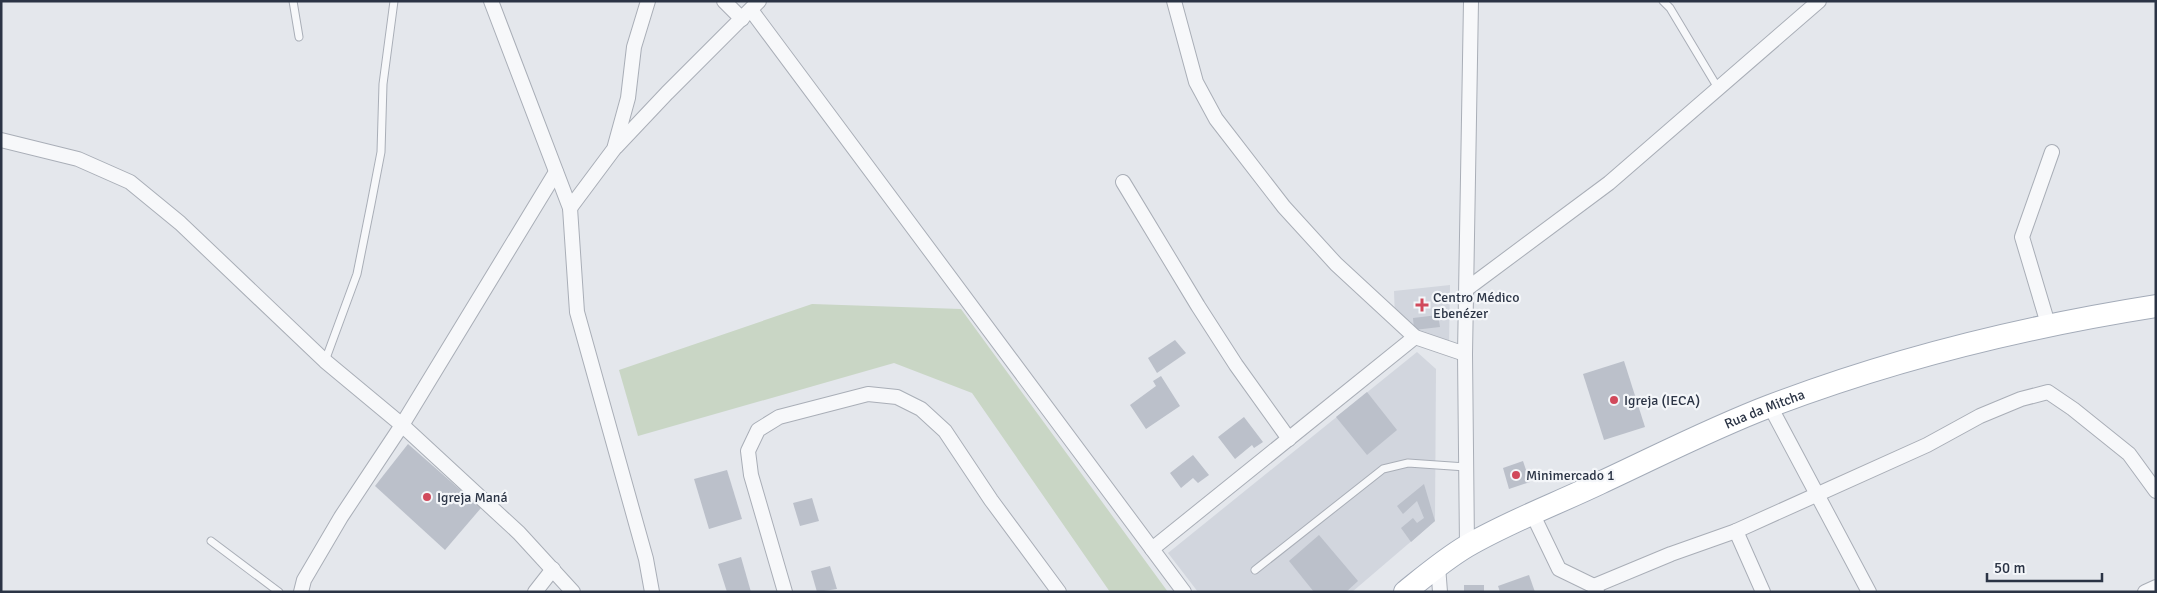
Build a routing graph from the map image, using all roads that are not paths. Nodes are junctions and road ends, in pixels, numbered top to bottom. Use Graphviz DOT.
graph roads {
  1 [pos="293,1"];
  2 [pos="394,1"];
  3 [pos="491,1"];
  4 [pos="648,1"];
  5 [pos="724,1"];
  6 [pos="1174,1"];
  7 [pos="1471,1"];
  8 [pos="1663,1"];
  9 [pos="1819,1"];
  10 [pos="750,10"];
  11 [pos="299,37"];
  12 [pos="1718,88"];
  13 [pos="1,140"];
  14 [pos="614,149"];
  15 [pos="2052,152"];
  16 [pos="556,172"];
  17 [pos="1123,182"];
  18 [pos="570,208"];
  19 [pos="1468,288"];
  20 [pos="2156,306"];
  21 [pos="2048,324"];
  22 [pos="1415,338"];
  23 [pos="1465,354"];
  24 [pos="325,362"];
  25 [pos="1770,406"];
  26 [pos="402,424"];
  27 [pos="1289,439"];
  28 [pos="1466,467"];
  29 [pos="2156,491"];
  30 [pos="1818,493"];
  31 [pos="1532,513"];
  32 [pos="1736,531"];
  33 [pos="211,541"];
  34 [pos="1467,546"];
  35 [pos="1152,550"];
  36 [pos="1438,566"];
  37 [pos="553,569"];
  38 [pos="1255,570"];
  39 [pos="2156,587"];
  40 [pos="1596,589"];
  41 [pos="279,592"];
  42 [pos="300,592"];
  43 [pos="535,592"];
  44 [pos="573,592"];
  45 [pos="652,592"];
  46 [pos="785,592"];
  47 [pos="1059,592"];
  48 [pos="1184,592"];
  49 [pos="1405,592"];
  50 [pos="1440,592"];
  51 [pos="1762,592"];
  52 [pos="1869,592"];
  53 [pos="2145,592"];
  1 -- 11 [label="lane"];
  2 -- 24 [label="lane"];
  3 -- 16 [label="street"];
  4 -- 14 [label="street"];
  5 -- 10 [label="street"];
  6 -- 22 [label="street"];
  7 -- 19 [label="street"];
  8 -- 12 [label="lane"];
  9 -- 12 [label="street"];
  10 -- 14 [label="street"];
  10 -- 35 [label="street"];
  12 -- 19 [label="street"];
  13 -- 24 [label="street"];
  14 -- 18 [label="street"];
  15 -- 21 [label="street"];
  16 -- 18 [label="street"];
  16 -- 26 [label="street"];
  17 -- 27 [label="street"];
  18 -- 45 [label="street"];
  19 -- 23 [label="street"];
  20 -- 21 [label="main road, Rua da Mitcha"];
  21 -- 25 [label="main road, Rua da Mitcha"];
  22 -- 23 [label="street"];
  22 -- 27 [label="street"];
  23 -- 28 [label="street"];
  24 -- 26 [label="street"];
  25 -- 30 [label="street"];
  25 -- 31 [label="main road, Rua da Mitcha"];
  26 -- 37 [label="street"];
  26 -- 42 [label="street"];
  27 -- 35 [label="street"];
  28 -- 34 [label="street"];
  28 -- 38 [label="lane"];
  29 -- 30 [label="street"];
  30 -- 32 [label="street"];
  30 -- 52 [label="street"];
  31 -- 34 [label="main road, Rua da Mitcha"];
  31 -- 40 [label="street"];
  32 -- 40 [label="street"];
  32 -- 51 [label="street"];
  33 -- 41 [label="lane"];
  34 -- 36 [label="main road, Rua da Mitcha"];
  35 -- 48 [label="street"];
  36 -- 49 [label="main road, Rua da Mitcha"];
  36 -- 50 [label="street"];
  37 -- 43 [label="street"];
  37 -- 44 [label="street"];
  39 -- 53 [label="street"];
  46 -- 47 [label="street"];
}
